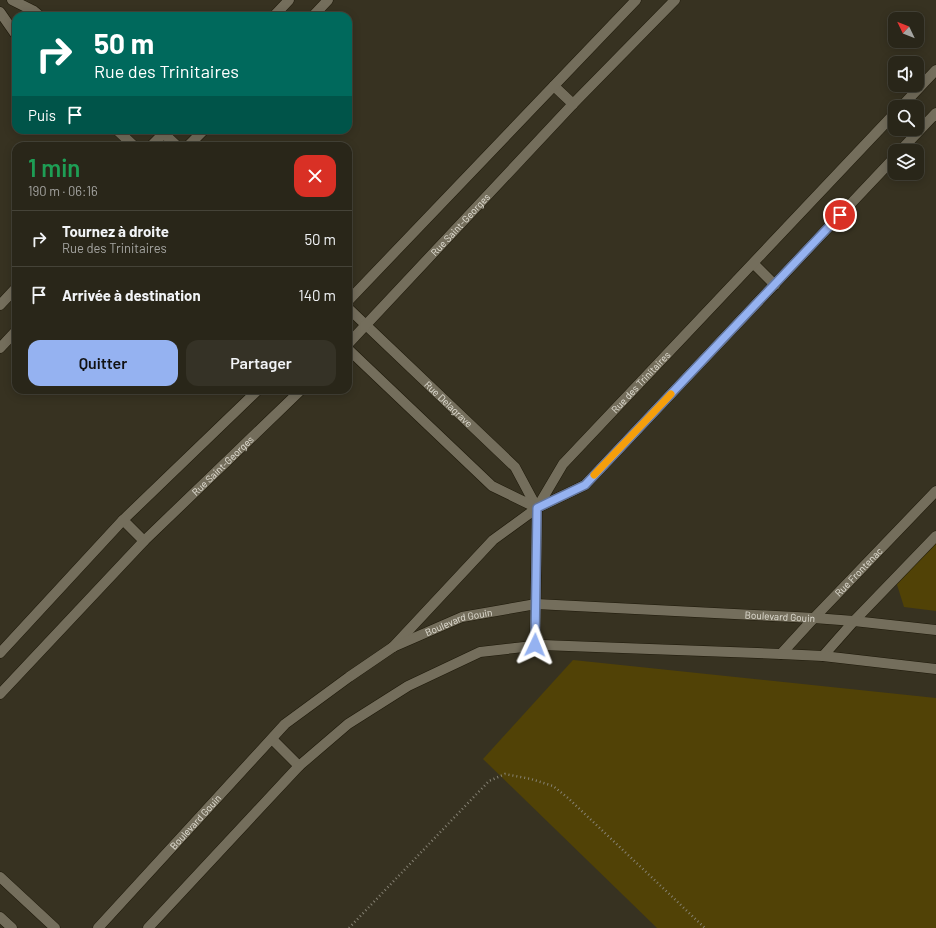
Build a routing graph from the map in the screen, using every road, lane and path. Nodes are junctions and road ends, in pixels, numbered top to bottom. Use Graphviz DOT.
graph roads {
  1 [pos="12,0"];
  2 [pos="289,0"];
  3 [pos="328,0"];
  4 [pos="636,0"];
  5 [pos="675,0"];
  6 [pos="0,12"];
  7 [pos="35,12"];
  8 [pos="278,12"];
  9 [pos="317,12"];
  10 [pos="12,29"];
  11 [pos="936,70"];
  12 [pos="554,86"];
  13 [pos="908,100"];
  14 [pos="573,104"];
  15 [pos="936,113"];
  16 [pos="888,120"];
  17 [pos="121,134"];
  18 [pos="161,134"];
  19 [pos="166,134"];
  20 [pos="200,134"];
  21 [pos="130,142"];
  22 [pos="154,142"];
  23 [pos="173,142"];
  24 [pos="192,142"];
  25 [pos="907,144"];
  26 [pos="888,164"];
  27 [pos="754,264"];
  28 [pos="775,285"];
  29 [pos="12,292"];
  30 [pos="352,297"];
  31 [pos="0,305"];
  32 [pos="352,312"];
  33 [pos="366,325"];
  34 [pos="12,335"];
  35 [pos="352,340"];
  36 [pos="0,348"];
  37 [pos="352,353"];
  38 [pos="254,394"];
  39 [pos="297,394"];
  40 [pos="936,491"];
  41 [pos="537,508"];
  42 [pos="123,520"];
  43 [pos="936,536"];
  44 [pos="144,541"];
  45 [pos="536,604"];
  46 [pos="814,618"];
  47 [pos="854,621"];
  48 [pos="936,630"];
  49 [pos="535,645"];
  50 [pos="393,647"];
  51 [pos="0,653"];
  52 [pos="781,654"];
  53 [pos="823,656"];
  54 [pos="936,669"];
  55 [pos="0,694"];
  56 [pos="272,739"];
  57 [pos="299,766"];
  58 [pos="0,877"];
  59 [pos="0,917"];
  60 [pos="12,928"];
  61 [pos="55,928"];
  62 [pos="98,928"];
  63 [pos="148,928"];
  64 [pos="350,928"];
  65 [pos="705,928"];
  1 -- 7 [label="street"];
  2 -- 8 [label="street"];
  3 -- 9 [label="street"];
  4 -- 12 [label="street"];
  5 -- 14 [label="street, Rue Saint-Georges"];
  6 -- 10 [label="street"];
  11 -- 13 [label="street"];
  12 -- 14 [label="street"];
  12 -- 30 [label="street"];
  14 -- 33 [label="street, Rue Saint-Georges"];
  15 -- 25 [label="street"];
  16 -- 27 [label="street, Rue des Trinitaires"];
  17 -- 21 [label="street"];
  18 -- 22 [label="street"];
  19 -- 23 [label="street"];
  20 -- 24 [label="street"];
  26 -- 28 [label="street, Rue des Trinitaires"];
  27 -- 28 [label="street"];
  27 -- 41 [label="street, Rue des Trinitaires"];
  28 -- 41 [label="street, Rue des Trinitaires"];
  29 -- 31 [label="street"];
  32 -- 33 [label="street, Rue Delagrave"];
  33 -- 35 [label="street, Rue Saint-Georges"];
  33 -- 41 [label="street, Rue Delagrave"];
  34 -- 36 [label="street"];
  37 -- 41 [label="street"];
  38 -- 42 [label="street"];
  39 -- 44 [label="street, Rue Saint-Georges"];
  40 -- 46 [label="street, Rue Frontenac"];
  41 -- 45 [label="street, Rue Delagrave"];
  41 -- 50 [label="street, Rue des Trinitaires"];
  42 -- 44 [label="street"];
  42 -- 51 [label="street"];
  43 -- 47 [label="street"];
  44 -- 55 [label="street, Rue Saint-Georges"];
  45 -- 46 [label="street, Boulevard Gouin"];
  45 -- 49 [label="street, Rue Delagrave"];
  45 -- 50 [label="street, Boulevard Gouin"];
  46 -- 47 [label="street, Boulevard Gouin"];
  46 -- 52 [label="street, Rue Frontenac"];
  47 -- 48 [label="street, Boulevard Gouin"];
  47 -- 53 [label="street"];
  49 -- 52 [label="street"];
  49 -- 57 [label="street"];
  50 -- 56 [label="street, Boulevard Gouin"];
  52 -- 53 [label="street"];
  53 -- 54 [label="street"];
  56 -- 57 [label="street"];
  56 -- 62 [label="street, Boulevard Gouin"];
  57 -- 63 [label="street"];
  58 -- 61 [label="street"];
  59 -- 60 [label="street"];
  64 -- 65 [label="path"];
}
